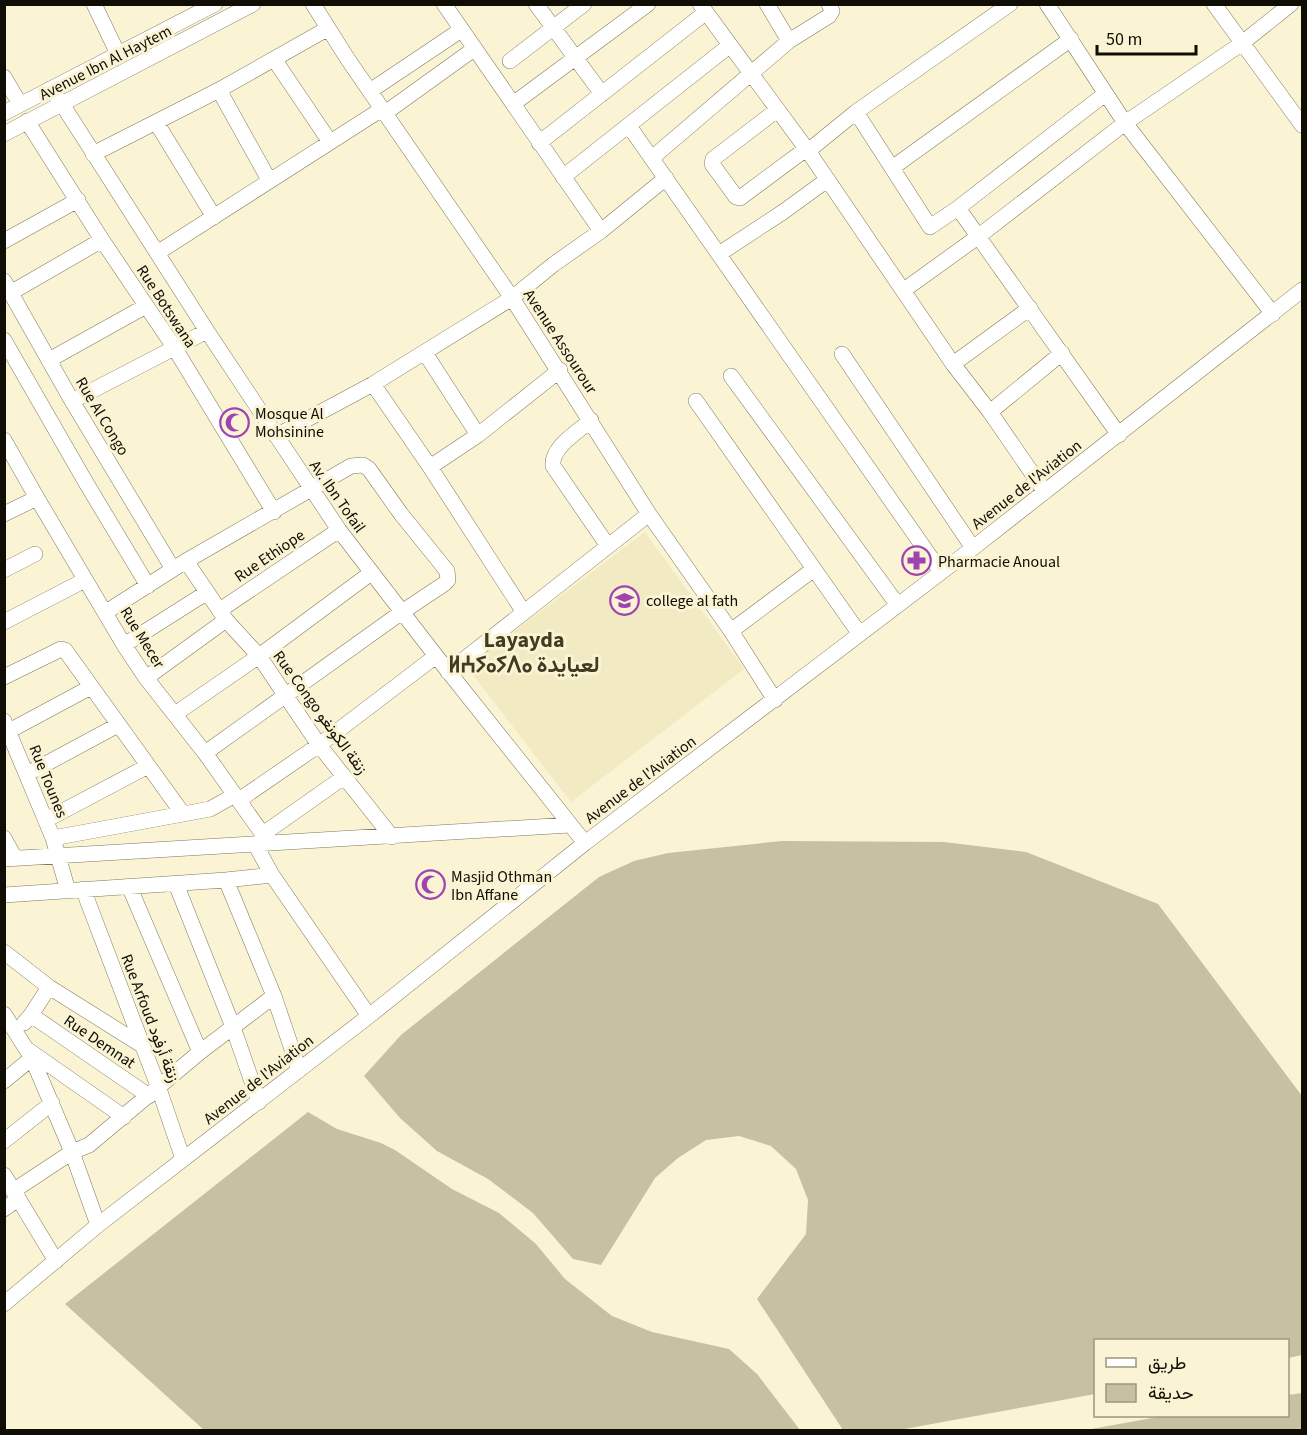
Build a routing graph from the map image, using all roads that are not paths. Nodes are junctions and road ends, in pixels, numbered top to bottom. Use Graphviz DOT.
graph roads {
  1 [pos="94,4"];
  2 [pos="215,4"];
  3 [pos="253,4"];
  4 [pos="313,4"];
  5 [pos="444,4"];
  6 [pos="536,4"];
  7 [pos="584,4"];
  8 [pos="648,4"];
  9 [pos="767,4"];
  10 [pos="829,4"];
  11 [pos="1010,4"];
  12 [pos="1047,4"];
  13 [pos="1214,4"];
  14 [pos="1291,4"];
  15 [pos="704,7"];
  16 [pos="189,10"];
  17 [pos="553,27"];
  18 [pos="327,29"];
  19 [pos="460,30"];
  20 [pos="1071,39"];
  21 [pos="789,41"];
  22 [pos="1242,44"];
  23 [pos="729,46"];
  24 [pos="474,49"];
  25 [pos="118,54"];
  26 [pos="274,59"];
  27 [pos="577,59"];
  28 [pos="510,61"];
  29 [pos="750,73"];
  30 [pos="4,76"];
  31 [pos="50,89"];
  32 [pos="219,90"];
  33 [pos="370,91"];
  34 [pos="602,94"];
  35 [pos="1105,94"];
  36 [pos="20,104"];
  37 [pos="62,104"];
  38 [pos="513,105"];
  39 [pos="777,110"];
  40 [pos="383,111"];
  41 [pos="856,112"];
  42 [pos="4,113"];
  43 [pos="27,122"];
  44 [pos="156,122"];
  45 [pos="1125,123"];
  46 [pos="1302,125"];
  47 [pos="629,126"];
  48 [pos="4,134"];
  49 [pos="330,142"];
  50 [pos="539,143"];
  51 [pos="807,150"];
  52 [pos="93,154"];
  53 [pos="652,158"];
  54 [pos="892,168"];
  55 [pos="563,177"];
  56 [pos="666,178"];
  57 [pos="269,180"];
  58 [pos="827,180"];
  59 [pos="78,200"];
  60 [pos="958,208"];
  61 [pos="214,217"];
  62 [pos="601,231"];
  63 [pos="978,236"];
  64 [pos="102,240"];
  65 [pos="4,241"];
  66 [pos="157,253"];
  67 [pos="719,254"];
  68 [pos="8,286"];
  69 [pos="904,290"];
  70 [pos="1302,290"];
  71 [pos="512,298"];
  72 [pos="146,306"];
  73 [pos="1030,308"];
  74 [pos="1273,314"];
  75 [pos="207,331"];
  76 [pos="4,340"];
  77 [pos="174,347"];
  78 [pos="425,353"];
  79 [pos="1062,353"];
  80 [pos="842,354"];
  81 [pos="49,360"];
  82 [pos="953,364"];
  83 [pos="560,370"];
  84 [pos="731,376"];
  85 [pos="373,384"];
  86 [pos="72,401"];
  87 [pos="696,401"];
  88 [pos="990,412"];
  89 [pos="591,420"];
  90 [pos="478,435"];
  91 [pos="1119,435"];
  92 [pos="276,436"];
  93 [pos="4,440"];
  94 [pos="430,467"];
  95 [pos="311,489"];
  96 [pos="1045,492"];
  97 [pos="37,498"];
  98 [pos="274,512"];
  99 [pos="4,514"];
  100 [pos="649,514"];
  101 [pos="339,530"];
  102 [pos="608,546"];
  103 [pos="973,549"];
  104 [pos="35,555"];
  105 [pos="180,565"];
  106 [pos="814,569"];
  107 [pos="4,570"];
  108 [pos="941,572"];
  109 [pos="371,573"];
  110 [pos="86,580"];
  111 [pos="148,586"];
  112 [pos="206,593"];
  113 [pos="897,604"];
  114 [pos="523,611"];
  115 [pos="106,612"];
  116 [pos="402,612"];
  117 [pos="223,615"];
  118 [pos="4,622"];
  119 [pos="731,631"];
  120 [pos="859,633"];
  121 [pos="124,645"];
  122 [pos="259,656"];
  123 [pos="436,656"];
  124 [pos="448,672"];
  125 [pos="4,678"];
  126 [pos="146,678"];
  127 [pos="91,687"];
  128 [pos="285,693"];
  129 [pos="775,700"];
  130 [pos="175,714"];
  131 [pos="118,725"];
  132 [pos="7,726"];
  133 [pos="320,744"];
  134 [pos="205,753"];
  135 [pos="11,754"];
  136 [pos="148,766"];
  137 [pos="27,774"];
  138 [pos="344,777"];
  139 [pos="237,797"];
  140 [pos="183,814"];
  141 [pos="46,820"];
  142 [pos="570,825"];
  143 [pos="4,837"];
  144 [pos="392,837"];
  145 [pos="53,838"];
  146 [pos="262,840"];
  147 [pos="585,843"];
  148 [pos="57,855"];
  149 [pos="10,859"];
  150 [pos="272,875"];
  151 [pos="226,880"];
  152 [pos="176,884"];
  153 [pos="129,886"];
  154 [pos="76,890"];
  155 [pos="4,895"];
  156 [pos="4,952"];
  157 [pos="49,987"];
  158 [pos="274,996"];
  159 [pos="31,1015"];
  160 [pos="369,1016"];
  161 [pos="5,1017"];
  162 [pos="233,1027"];
  163 [pos="16,1031"];
  164 [pos="143,1046"];
  165 [pos="200,1052"];
  166 [pos="30,1054"];
  167 [pos="299,1070"];
  168 [pos="4,1081"];
  169 [pos="154,1091"];
  170 [pos="259,1102"];
  171 [pos="52,1103"];
  172 [pos="124,1117"];
  173 [pos="4,1141"];
  174 [pos="72,1152"];
  175 [pos="183,1159"];
  176 [pos="4,1175"];
  177 [pos="16,1195"];
  178 [pos="4,1209"];
  179 [pos="98,1225"];
  180 [pos="56,1261"];
  181 [pos="4,1304"];
  1 -- 25 [label="street"];
  2 -- 16 [label="street, Avenue Ibn Al Haytem"];
  3 -- 37 [label="street, Avenue Ibn Al Haytem"];
  4 -- 18 [label="street, Avenue Assourour"];
  5 -- 19 [label="street"];
  6 -- 17 [label="street"];
  7 -- 17 [label="street"];
  8 -- 27 [label="street"];
  9 -- 21 [label="street"];
  10 -- 21 [label="street"];
  11 -- 41 [label="street"];
  12 -- 20 [label="street"];
  13 -- 22 [label="street"];
  14 -- 22 [label="street"];
  15 -- 23 [label="street"];
  15 -- 34 [label="street"];
  16 -- 25 [label="street, Avenue Ibn Al Haytem"];
  17 -- 27 [label="street"];
  17 -- 28 [label="street"];
  18 -- 26 [label="street"];
  18 -- 33 [label="street, Avenue Assourour"];
  19 -- 24 [label="street"];
  19 -- 33 [label="street"];
  20 -- 35 [label="street"];
  20 -- 54 [label="street"];
  21 -- 29 [label="street"];
  22 -- 45 [label="street"];
  22 -- 46 [label="street"];
  23 -- 29 [label="street"];
  23 -- 47 [label="street"];
  24 -- 38 [label="street"];
  24 -- 40 [label="street"];
  25 -- 31 [label="street, Avenue Ibn Al Haytem"];
  26 -- 32 [label="street"];
  26 -- 49 [label="street"];
  27 -- 34 [label="street"];
  27 -- 38 [label="street"];
  29 -- 39 [label="street"];
  29 -- 53 [label="street"];
  30 -- 36 [label="street"];
  31 -- 36 [label="street, Avenue Ibn Al Haytem"];
  31 -- 37 [label="street, Av. Ibn Tofail"];
  32 -- 44 [label="street"];
  32 -- 57 [label="street"];
  33 -- 40 [label="street, Avenue Assourour"];
  34 -- 50 [label="street"];
  35 -- 45 [label="street"];
  35 -- 60 [label="street"];
  36 -- 42 [label="street, Avenue Ibn Al Haytem"];
  37 -- 43 [label="street, Avenue Ibn Al Haytem"];
  37 -- 52 [label="street, Av. Ibn Tofail"];
  38 -- 50 [label="street"];
  39 -- 51 [label="street"];
  39 -- 51 [label="street"];
  40 -- 49 [label="street"];
  40 -- 71 [label="street, Avenue Assourour"];
  41 -- 51 [label="street"];
  41 -- 54 [label="street"];
  43 -- 48 [label="street, Avenue Ibn Al Haytem"];
  43 -- 59 [label="street, Rue Botswana"];
  44 -- 52 [label="street"];
  44 -- 61 [label="street"];
  45 -- 63 [label="street"];
  45 -- 74 [label="street"];
  47 -- 53 [label="street"];
  47 -- 55 [label="street"];
  49 -- 57 [label="street"];
  50 -- 55 [label="street"];
  51 -- 58 [label="street"];
  52 -- 66 [label="street, Av. Ibn Tofail"];
  53 -- 56 [label="street"];
  54 -- 60 [label="street"];
  55 -- 62 [label="street"];
  56 -- 62 [label="street"];
  56 -- 67 [label="street"];
  57 -- 61 [label="street"];
  58 -- 67 [label="street"];
  58 -- 69 [label="street"];
  59 -- 64 [label="street, Rue Botswana"];
  59 -- 65 [label="street"];
  60 -- 63 [label="street"];
  61 -- 66 [label="street"];
  62 -- 71 [label="street"];
  63 -- 69 [label="street"];
  63 -- 73 [label="street"];
  64 -- 68 [label="street"];
  64 -- 72 [label="street, Rue Botswana"];
  66 -- 75 [label="street, Av. Ibn Tofail"];
  67 -- 108 [label="street"];
  68 -- 81 [label="street, Rue Al Congo"];
  69 -- 82 [label="street"];
  70 -- 74 [label="street, Avenue de l'Aviation"];
  71 -- 78 [label="street"];
  71 -- 83 [label="street, Avenue Assourour"];
  72 -- 77 [label="street, Rue Botswana"];
  72 -- 81 [label="street"];
  73 -- 79 [label="street"];
  73 -- 82 [label="street"];
  74 -- 91 [label="street, Avenue de l'Aviation"];
  75 -- 77 [label="street"];
  75 -- 92 [label="street, Av. Ibn Tofail"];
  76 -- 111 [label="street"];
  77 -- 86 [label="street"];
  77 -- 98 [label="street, Rue Botswana"];
  78 -- 85 [label="street"];
  78 -- 90 [label="street"];
  79 -- 88 [label="street"];
  79 -- 91 [label="street"];
  80 -- 103 [label="street"];
  81 -- 86 [label="street, Rue Al Congo"];
  82 -- 88 [label="street"];
  83 -- 89 [label="street, Avenue Assourour"];
  83 -- 90 [label="street"];
  84 -- 113 [label="street"];
  85 -- 92 [label="street"];
  85 -- 94 [label="street"];
  86 -- 105 [label="street, Rue Al Congo"];
  87 -- 106 [label="street"];
  88 -- 96 [label="street"];
  89 -- 100 [label="street, Avenue Assourour"];
  89 -- 102 [label="street"];
  90 -- 94 [label="street"];
  91 -- 96 [label="street, Avenue de l'Aviation"];
  92 -- 95 [label="street, Av. Ibn Tofail"];
  93 -- 97 [label="street, Rue Mecer"];
  94 -- 114 [label="street"];
  95 -- 98 [label="street"];
  95 -- 101 [label="street, Av. Ibn Tofail"];
  95 -- 116 [label="street"];
  96 -- 103 [label="street, Avenue de l'Aviation"];
  97 -- 99 [label="street"];
  97 -- 110 [label="street, Rue Mecer"];
  98 -- 105 [label="street"];
  100 -- 102 [label="street"];
  100 -- 119 [label="street, Avenue Assourour"];
  101 -- 109 [label="street, Av. Ibn Tofail"];
  101 -- 117 [label="street, Rue Ethiope"];
  102 -- 114 [label="street"];
  103 -- 108 [label="street, Avenue de l'Aviation"];
  104 -- 107 [label="street"];
  105 -- 111 [label="street"];
  105 -- 112 [label="street, Rue Al Congo"];
  106 -- 119 [label="street"];
  106 -- 120 [label="street"];
  108 -- 113 [label="street, Avenue de l'Aviation"];
  109 -- 116 [label="street, Av. Ibn Tofail"];
  109 -- 122 [label="street"];
  110 -- 115 [label="street, Rue Mecer"];
  110 -- 118 [label="street"];
  111 -- 115 [label="street"];
  112 -- 117 [label="street, Rue Congo زنقة الكونغو"];
  112 -- 121 [label="street"];
  113 -- 120 [label="street, Avenue de l'Aviation"];
  114 -- 124 [label="street"];
  115 -- 121 [label="street, Rue Mecer"];
  116 -- 123 [label="street, Av. Ibn Tofail"];
  116 -- 128 [label="street"];
  117 -- 122 [label="street, Rue Congo زنقة الكونغو"];
  117 -- 126 [label="street, Rue Ethiope"];
  119 -- 129 [label="street, Avenue Assourour"];
  120 -- 129 [label="street, Avenue de l'Aviation"];
  121 -- 126 [label="street, Rue Mecer"];
  122 -- 128 [label="street, Rue Congo زنقة الكونغو"];
  122 -- 130 [label="street"];
  123 -- 124 [label="street, Av. Ibn Tofail"];
  123 -- 133 [label="street"];
  124 -- 142 [label="street, Av. Ibn Tofail"];
  125 -- 127 [label="street"];
  126 -- 130 [label="street, Rue Mecer"];
  127 -- 131 [label="street"];
  127 -- 132 [label="street"];
  128 -- 133 [label="street, Rue Congo زنقة الكونغو"];
  128 -- 134 [label="street"];
  129 -- 147 [label="street, Avenue de l'Aviation"];
  130 -- 134 [label="street, Rue Mecer"];
  131 -- 136 [label="street"];
  131 -- 137 [label="street"];
  132 -- 135 [label="street, Rue Tounes"];
  133 -- 138 [label="street, Rue Congo زنقة الكونغو"];
  133 -- 139 [label="street"];
  134 -- 139 [label="street, Rue Mecer"];
  135 -- 137 [label="street, Rue Tounes"];
  136 -- 140 [label="street"];
  136 -- 141 [label="street"];
  137 -- 141 [label="street, Rue Tounes"];
  138 -- 144 [label="street, Rue Congo زنقة الكونغو"];
  138 -- 146 [label="street"];
  139 -- 140 [label="street"];
  139 -- 146 [label="street, Rue Mecer"];
  140 -- 145 [label="street"];
  141 -- 145 [label="street, Rue Tounes"];
  142 -- 144 [label="street"];
  142 -- 147 [label="street, Av. Ibn Tofail"];
  143 -- 149 [label="street"];
  144 -- 146 [label="street"];
  145 -- 148 [label="street, Rue Tounes"];
  146 -- 148 [label="street"];
  146 -- 150 [label="street, Rue Mecer"];
  147 -- 160 [label="street, Avenue de l'Aviation"];
  148 -- 149 [label="street"];
  148 -- 154 [label="street, Rue Arfoud زنقة أرفود"];
  150 -- 151 [label="street"];
  150 -- 160 [label="street, Rue Mecer"];
  151 -- 152 [label="street"];
  151 -- 158 [label="street"];
  152 -- 153 [label="street"];
  152 -- 162 [label="street"];
  153 -- 154 [label="street"];
  153 -- 165 [label="street"];
  154 -- 155 [label="street"];
  154 -- 164 [label="street, Rue Arfoud زنقة أرفود"];
  156 -- 157 [label="street"];
  157 -- 159 [label="street"];
  157 -- 164 [label="street"];
  158 -- 162 [label="street"];
  158 -- 167 [label="street"];
  159 -- 163 [label="street"];
  159 -- 169 [label="street, Rue Demnat"];
  160 -- 167 [label="street, Avenue de l'Aviation"];
  161 -- 163 [label="street"];
  162 -- 165 [label="street"];
  162 -- 170 [label="street"];
  163 -- 166 [label="street"];
  164 -- 169 [label="street, Rue Arfoud زنقة أرفود"];
  165 -- 169 [label="street"];
  166 -- 168 [label="street"];
  166 -- 171 [label="street"];
  166 -- 172 [label="street"];
  167 -- 170 [label="street, Avenue de l'Aviation"];
  169 -- 172 [label="street"];
  169 -- 175 [label="street, Rue Arfoud زنقة أرفود"];
  170 -- 175 [label="street, Avenue de l'Aviation"];
  171 -- 173 [label="street"];
  171 -- 174 [label="street"];
  172 -- 174 [label="street"];
  174 -- 177 [label="street"];
  174 -- 179 [label="street"];
  175 -- 179 [label="street, Avenue de l'Aviation"];
  176 -- 177 [label="street"];
  177 -- 178 [label="street"];
  177 -- 180 [label="street"];
  179 -- 180 [label="street, Avenue de l'Aviation"];
  180 -- 181 [label="street, Avenue de l'Aviation"];
}
